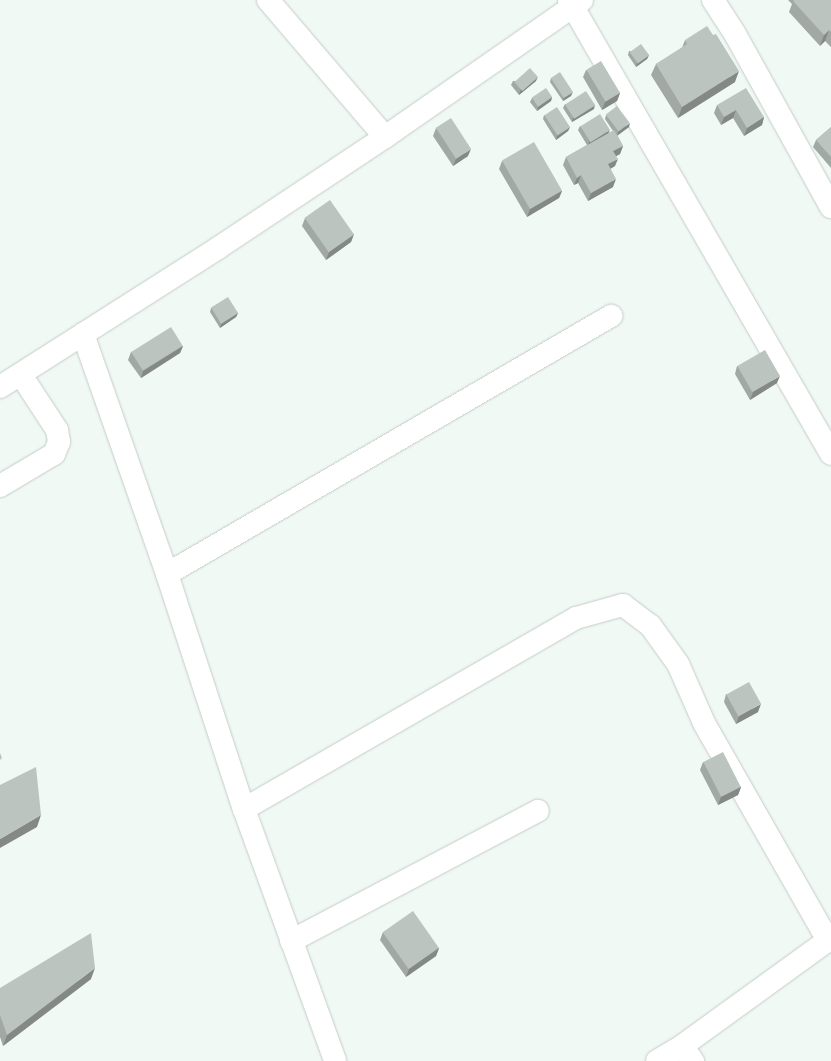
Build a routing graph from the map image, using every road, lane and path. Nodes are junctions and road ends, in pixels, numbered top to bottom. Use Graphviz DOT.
graph roads {
  1 [pos="268,0"];
  2 [pos="713,0"];
  3 [pos="575,2"];
  4 [pos="384,137"];
  5 [pos="831,207"];
  6 [pos="611,316"];
  7 [pos="83,334"];
  8 [pos="21,375"];
  9 [pos="0,387"];
  10 [pos="825,429"];
  11 [pos="831,454"];
  12 [pos="0,486"];
  13 [pos="167,574"];
  14 [pos="244,809"];
  15 [pos="538,811"];
  16 [pos="830,939"];
  17 [pos="291,941"];
  18 [pos="688,1054"];
  19 [pos="335,1061"];
  20 [pos="657,1061"];
  1 -- 4 [label="street"];
  2 -- 5 [label="street"];
  3 -- 4 [label="street"];
  3 -- 10 [label="street"];
  4 -- 7 [label="street"];
  6 -- 13 [label="street"];
  7 -- 8 [label="street"];
  7 -- 13 [label="street"];
  8 -- 9 [label="street"];
  8 -- 12 [label="street"];
  10 -- 11 [label="street"];
  13 -- 14 [label="street"];
  14 -- 16 [label="street"];
  14 -- 17 [label="street"];
  15 -- 17 [label="street"];
  16 -- 18 [label="street"];
  17 -- 19 [label="street"];
  18 -- 20 [label="street"];
}
